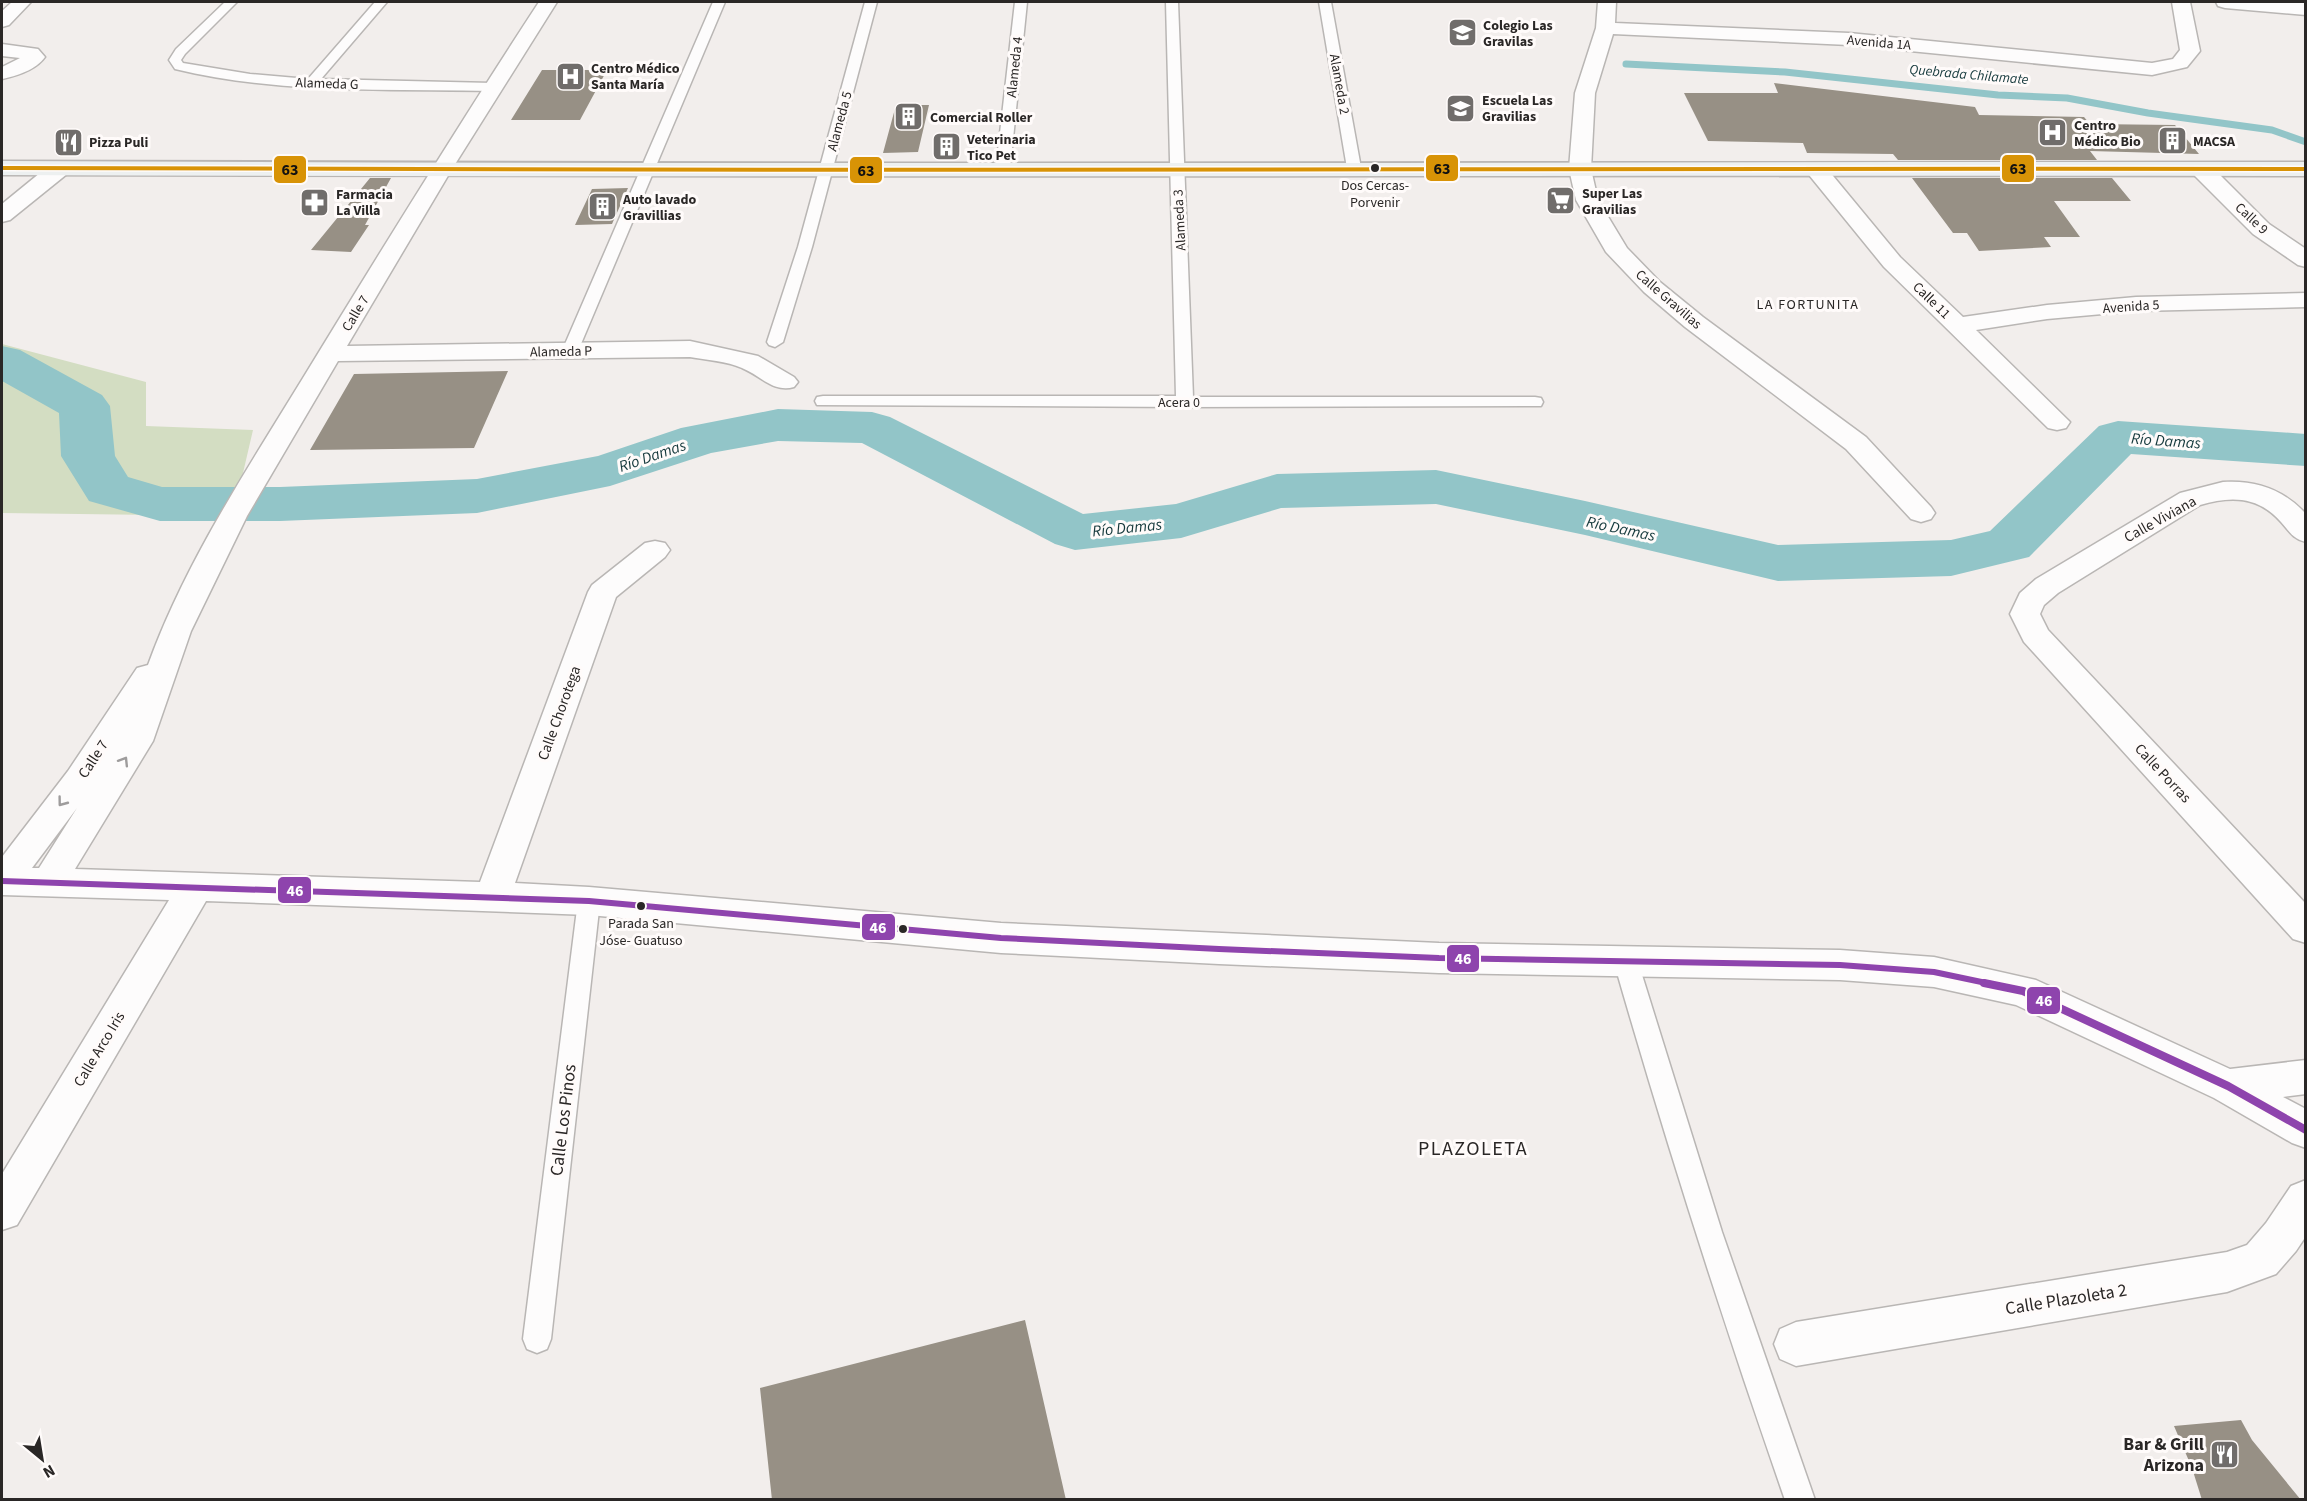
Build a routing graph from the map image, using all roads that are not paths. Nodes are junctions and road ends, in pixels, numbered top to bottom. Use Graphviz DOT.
graph roads {
  1 [pos="22,2"];
  2 [pos="231,2"];
  3 [pos="381,2"];
  4 [pos="548,2"];
  5 [pos="719,2"];
  6 [pos="871,2"];
  7 [pos="1021,2"];
  8 [pos="1172,2"];
  9 [pos="1325,2"];
  10 [pos="1607,2"];
  11 [pos="2181,2"];
  12 [pos="2224,2"];
  13 [pos="2306,9"];
  14 [pos="2,21"];
  15 [pos="1605,28"];
  16 [pos="2,50"];
  17 [pos="2,73"];
  18 [pos="311,83"];
  19 [pos="492,87"];
  20 [pos="2,168"];
  21 [pos="827,168"];
  22 [pos="1003,168"];
  23 [pos="1176,168"];
  24 [pos="1354,168"];
  25 [pos="59,169"];
  26 [pos="441,169"];
  27 [pos="1580,169"];
  28 [pos="2306,169"];
  29 [pos="1816,170"];
  30 [pos="648,171"];
  31 [pos="2203,171"];
  32 [pos="2,214"];
  33 [pos="2306,260"];
  34 [pos="2306,300"];
  35 [pos="1958,325"];
  36 [pos="774,342"];
  37 [pos="570,351"];
  38 [pos="330,354"];
  39 [pos="785,382"];
  40 [pos="823,401"];
  41 [pos="1185,402"];
  42 [pos="1535,402"];
  43 [pos="2057,422"];
  44 [pos="1921,513"];
  45 [pos="2306,533"];
  46 [pos="655,550"];
  47 [pos="2025,614"];
  48 [pos="177,631"];
  49 [pos="2,881"];
  50 [pos="49,882"];
  51 [pos="196,886"];
  52 [pos="493,896"];
  53 [pos="589,901"];
  54 [pos="2306,929"];
  55 [pos="1626,962"];
  56 [pos="2306,1077"];
  57 [pos="2228,1086"];
  58 [pos="2306,1130"];
  59 [pos="2306,1199"];
  60 [pos="2,1211"];
  61 [pos="537,1339"];
  62 [pos="1796,1344"];
  63 [pos="1800,1500"];
  1 -- 14 [label="street"];
  2 -- 18 [label="lane, Alameda G"];
  3 -- 18 [label="lane"];
  4 -- 19 [label="street, Calle 7"];
  5 -- 30 [label="lane"];
  6 -- 21 [label="lane, Alameda 5"];
  7 -- 22 [label="lane, Alameda 4"];
  8 -- 23 [label="lane, Alameda 3"];
  9 -- 24 [label="lane, Alameda 2"];
  10 -- 15 [label="street, Calle Gravilias"];
  11 -- 15 [label="street, Avenida 1A"];
  12 -- 13 [label="street"];
  15 -- 27 [label="street, Calle Gravilias"];
  16 -- 17 [label="street"];
  18 -- 19 [label="lane, Alameda G"];
  19 -- 26 [label="street, Calle 7"];
  20 -- 25 [label="street"];
  21 -- 22 [label="street"];
  21 -- 30 [label="street"];
  21 -- 36 [label="lane, Alameda 5"];
  22 -- 23 [label="street"];
  23 -- 24 [label="street"];
  23 -- 41 [label="lane, Alameda 3"];
  24 -- 27 [label="street"];
  25 -- 26 [label="street"];
  25 -- 32 [label="street"];
  26 -- 30 [label="street"];
  26 -- 38 [label="street, Calle 7"];
  27 -- 29 [label="street"];
  27 -- 44 [label="street, Calle Gravilias"];
  28 -- 31 [label="street"];
  29 -- 31 [label="street"];
  29 -- 35 [label="street, Calle 11"];
  30 -- 37 [label="lane"];
  31 -- 33 [label="street, Calle 9"];
  34 -- 35 [label="street, Avenida 5"];
  35 -- 43 [label="street, Calle 11"];
  37 -- 38 [label="street, Alameda P"];
  37 -- 39 [label="street, Alameda P"];
  38 -- 48 [label="street, Calle 7"];
  40 -- 41 [label="lane, Acera 0"];
  41 -- 42 [label="lane, Acera 0"];
  45 -- 47 [label="street, Calle Viviana"];
  46 -- 52 [label="street, Calle Chorotega"];
  47 -- 54 [label="street, Calle Porras"];
  48 -- 49 [label="street, Calle 7, one-way"];
  50 -- 48 [label="street, Calle 7, one-way"];
  49 -- 50 [label="street"];
  50 -- 51 [label="street"];
  51 -- 52 [label="street"];
  51 -- 60 [label="street, Calle Arco Iris"];
  52 -- 53 [label="street"];
  53 -- 55 [label="street"];
  53 -- 61 [label="lane, Calle Los Pinos"];
  55 -- 57 [label="street"];
  55 -- 63 [label="lane"];
  56 -- 57 [label="street"];
  57 -- 58 [label="street"];
  59 -- 62 [label="street, Calle Plazoleta 2"];
}
